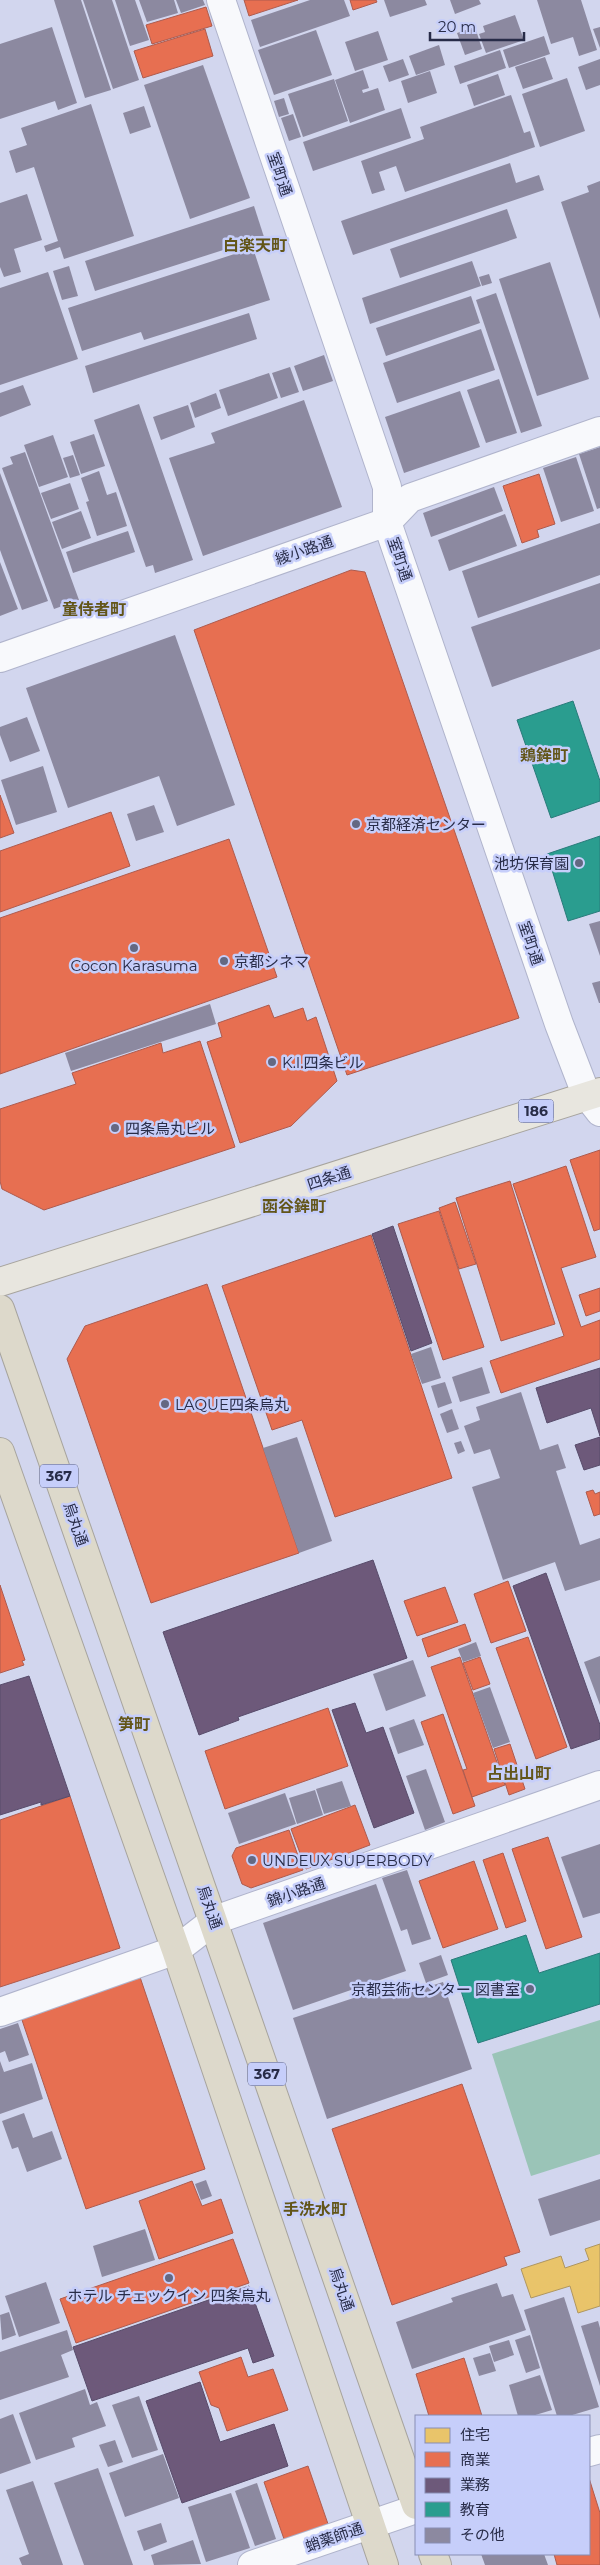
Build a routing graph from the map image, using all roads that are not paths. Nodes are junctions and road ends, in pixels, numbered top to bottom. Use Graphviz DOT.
graph roads {
  1 [pos="221,0"];
  2 [pos="600,431"];
  3 [pos="386,522"];
  4 [pos="0,658"];
  5 [pos="595,1099"];
  6 [pos="0,1282"];
  7 [pos="0,1309"];
  8 [pos="0,1452"];
  9 [pos="600,1784"];
  10 [pos="214,1920"];
  11 [pos="176,1950"];
  12 [pos="0,2012"];
  13 [pos="415,2504"];
  14 [pos="415,2507"];
  15 [pos="370,2525"];
  16 [pos="252,2565"];
  17 [pos="384,2565"];
  1 -- 3 [label="street, 室町通"];
  2 -- 3 [label="street, 綾小路通"];
  3 -- 4 [label="street, 綾小路通"];
  3 -- 5 [label="street, 室町通"];
  5 -- 6 [label="main road, 四条通 / 186"];
  7 -- 10 [label="highway, 烏丸通 / 367"];
  8 -- 11 [label="highway"];
  9 -- 10 [label="street, 錦小路通"];
  10 -- 11 [label="street, 錦小路通"];
  10 -- 13 [label="highway, 烏丸通 / 367"];
  11 -- 12 [label="street, 錦小路通"];
  11 -- 15 [label="highway"];
  14 -- 15 [label="street, 蛸薬師通"];
  15 -- 16 [label="street, 蛸薬師通"];
  15 -- 17 [label="highway"];
}
